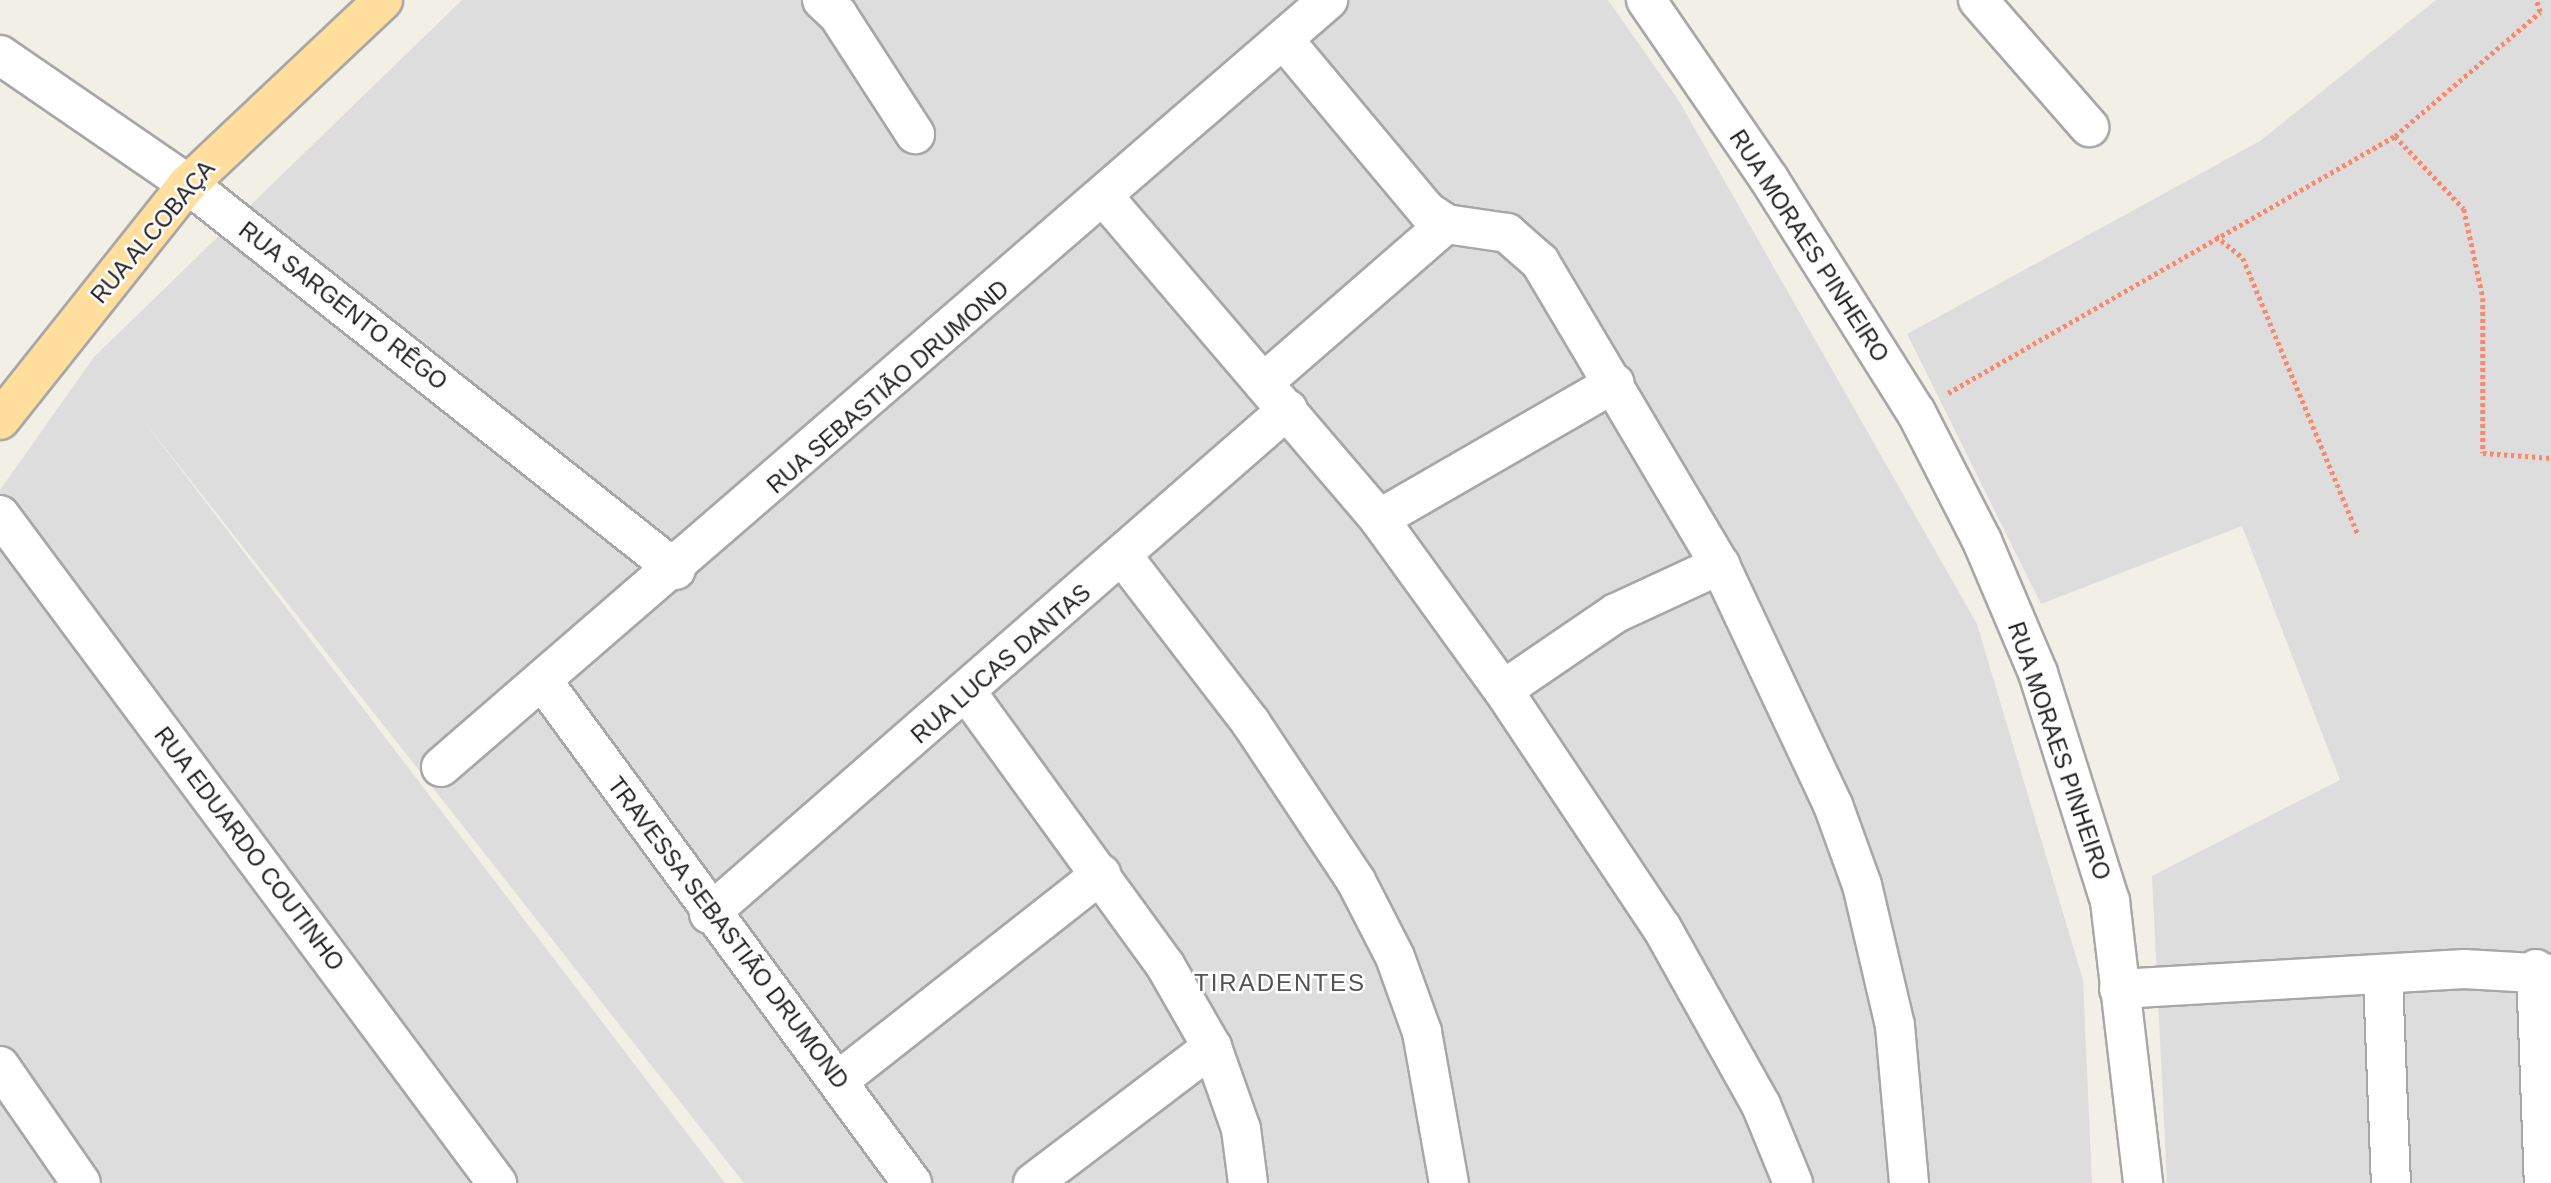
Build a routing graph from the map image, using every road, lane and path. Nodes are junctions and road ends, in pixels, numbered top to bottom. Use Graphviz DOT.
graph roads {
  1 [pos="383,0"];
  2 [pos="822,0"];
  3 [pos="1328,0"];
  4 [pos="1646,0"];
  5 [pos="1978,0"];
  6 [pos="2536,0"];
  7 [pos="1284,40"];
  8 [pos="0,55"];
  9 [pos="2089,127"];
  10 [pos="915,134"];
  11 [pos="2395,136"];
  12 [pos="188,184"];
  13 [pos="1105,198"];
  14 [pos="1446,224"];
  15 [pos="2216,236"];
  16 [pos="1615,383"];
  17 [pos="1276,396"];
  18 [pos="1916,412"];
  19 [pos="0,421"];
  20 [pos="2551,458"];
  21 [pos="0,515"];
  22 [pos="1379,519"];
  23 [pos="2358,534"];
  24 [pos="1124,558"];
  25 [pos="1720,565"];
  26 [pos="676,570"];
  27 [pos="544,683"];
  28 [pos="1503,690"];
  29 [pos="968,694"];
  30 [pos="442,767"];
  31 [pos="1101,874"];
  32 [pos="709,914"];
  33 [pos="2543,972"];
  34 [pos="2384,977"];
  35 [pos="2119,989"];
  36 [pos="1212,1047"];
  37 [pos="0,1066"];
  38 [pos="838,1081"];
  39 [pos="81,1183"];
  40 [pos="497,1183"];
  41 [pos="912,1183"];
  42 [pos="1033,1183"];
  43 [pos="1248,1183"];
  44 [pos="1449,1183"];
  45 [pos="1793,1183"];
  46 [pos="1909,1183"];
  47 [pos="2143,1183"];
  48 [pos="2390,1183"];
  49 [pos="2544,1183"];
  1 -- 12 [label="main road, RUA ALCOBAÇA"];
  2 -- 10 [label="street"];
  3 -- 7 [label="street, RUA SEBASTIÃO DRUMOND"];
  4 -- 18 [label="street, RUA MORAES PINHEIRO"];
  5 -- 9 [label="street"];
  6 -- 11 [label="path"];
  7 -- 13 [label="street, RUA SEBASTIÃO DRUMOND"];
  7 -- 14 [label="street"];
  8 -- 12 [label="street, RUA SARGENTO RÊGO"];
  11 -- 15 [label="path"];
  11 -- 20 [label="path"];
  12 -- 19 [label="main road, RUA ALCOBAÇA"];
  12 -- 26 [label="street, RUA SARGENTO RÊGO"];
  13 -- 17 [label="street"];
  13 -- 26 [label="street, RUA SEBASTIÃO DRUMOND"];
  14 -- 16 [label="street"];
  14 -- 17 [label="street, RUA LUCAS DANTAS"];
  15 -- 18 [label="path"];
  15 -- 23 [label="path"];
  16 -- 22 [label="street"];
  16 -- 25 [label="street"];
  17 -- 22 [label="street"];
  17 -- 24 [label="street, RUA LUCAS DANTAS"];
  18 -- 35 [label="street, RUA MORAES PINHEIRO"];
  21 -- 40 [label="street, RUA EDUARDO COUTINHO"];
  22 -- 28 [label="street"];
  24 -- 29 [label="street, RUA LUCAS DANTAS"];
  24 -- 44 [label="street"];
  25 -- 28 [label="street"];
  25 -- 46 [label="street"];
  26 -- 27 [label="street, RUA SEBASTIÃO DRUMOND"];
  27 -- 30 [label="street, RUA SEBASTIÃO DRUMOND"];
  27 -- 32 [label="street, TRAVESSA SEBASTIÃO DRUMOND"];
  28 -- 45 [label="street"];
  29 -- 31 [label="street"];
  29 -- 32 [label="street, RUA LUCAS DANTAS"];
  31 -- 36 [label="street"];
  31 -- 38 [label="street"];
  32 -- 38 [label="street, TRAVESSA SEBASTIÃO DRUMOND"];
  33 -- 34 [label="street"];
  33 -- 49 [label="street"];
  34 -- 35 [label="street"];
  34 -- 48 [label="street"];
  35 -- 47 [label="street, RUA MORAES PINHEIRO"];
  36 -- 42 [label="street"];
  36 -- 43 [label="street"];
  37 -- 39 [label="street"];
  38 -- 41 [label="street, TRAVESSA SEBASTIÃO DRUMOND"];
}
